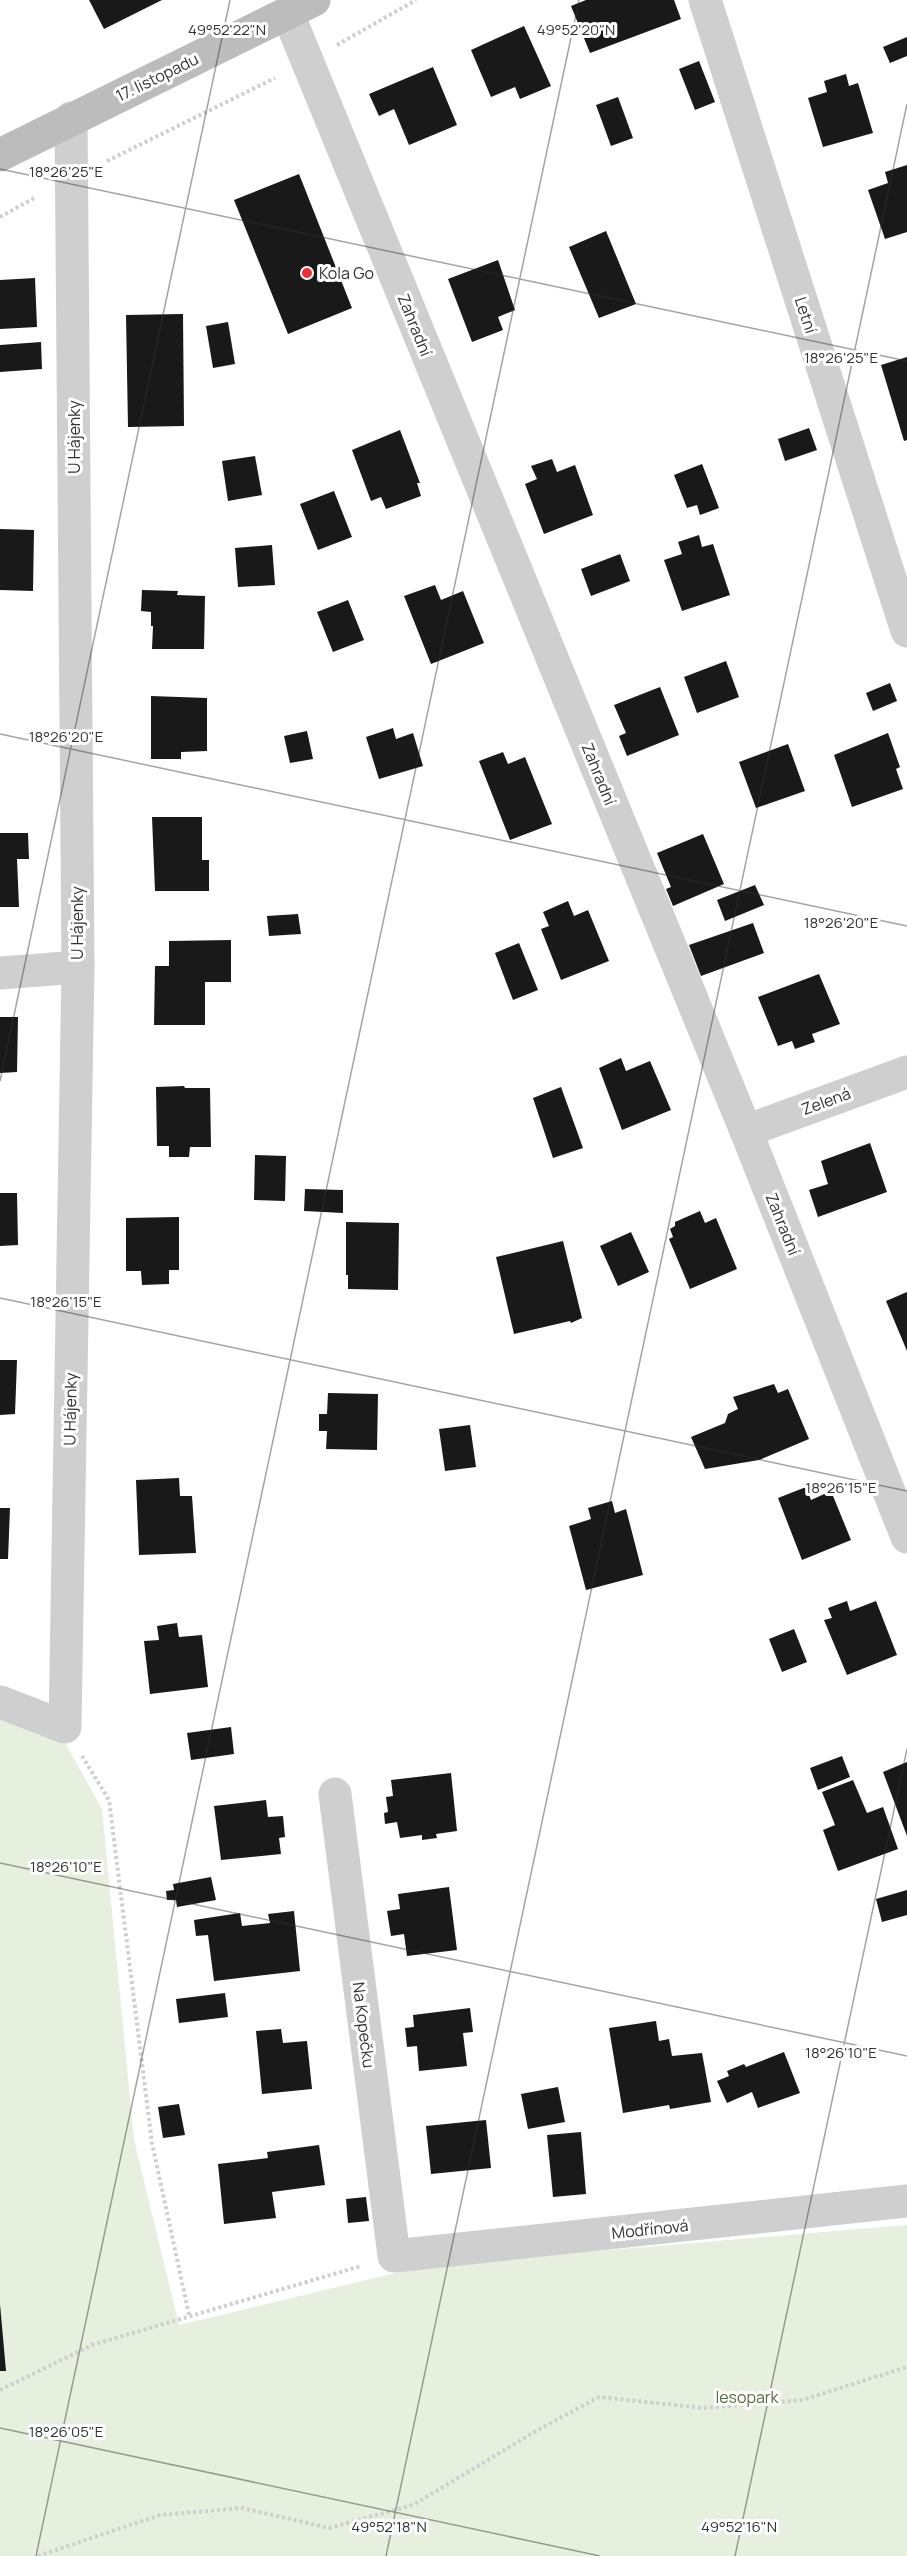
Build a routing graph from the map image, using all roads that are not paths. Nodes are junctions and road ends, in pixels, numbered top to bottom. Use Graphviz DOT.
graph roads {
  1 [pos="705,0"];
  2 [pos="301,7"];
  3 [pos="71,118"];
  4 [pos="0,155"];
  5 [pos="907,631"];
  6 [pos="78,967"];
  7 [pos="0,973"];
  8 [pos="907,1072"];
  9 [pos="746,1131"];
  10 [pos="907,1537"];
  11 [pos="0,1702"];
  12 [pos="335,1794"];
  13 [pos="907,2201"];
  14 [pos="394,2256"];
  1 -- 5 [label="street, Letní"];
  2 -- 3 [label="main road, 17. listopadu"];
  2 -- 9 [label="street, Zahradní"];
  3 -- 4 [label="main road, 17. listopadu"];
  3 -- 6 [label="street, U Hájenky"];
  6 -- 7 [label="street"];
  6 -- 11 [label="street, U Hájenky"];
  8 -- 9 [label="street, Zelená"];
  9 -- 10 [label="street, Zahradní"];
  12 -- 14 [label="street, Na Kopečku"];
  13 -- 14 [label="street, Modřínová"];
}
